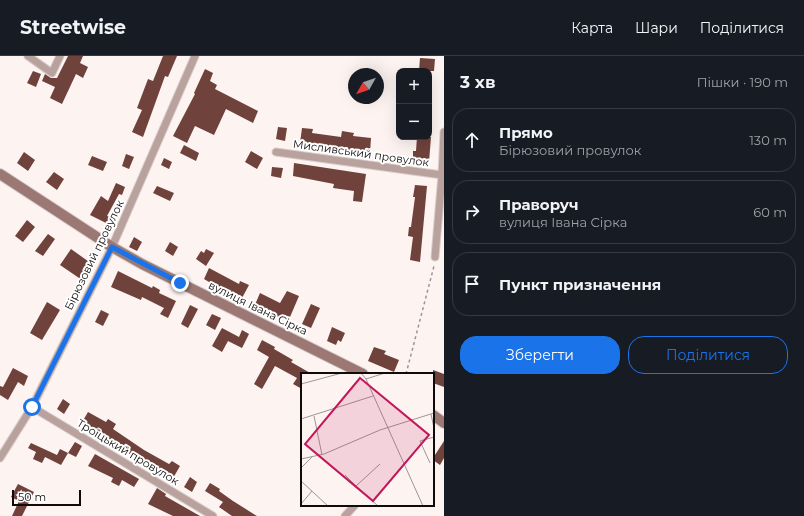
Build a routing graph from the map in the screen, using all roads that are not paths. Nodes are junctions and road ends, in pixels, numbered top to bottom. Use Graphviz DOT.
graph roads {
  1 [pos="28,56"];
  2 [pos="60,56"];
  3 [pos="195,56"];
  4 [pos="444,132"];
  5 [pos="276,152"];
  6 [pos="0,174"];
  7 [pos="442,175"];
  8 [pos="112,247"];
  9 [pos="435,257"];
  10 [pos="362,373"];
  11 [pos="32,407"];
  12 [pos="434,416"];
  13 [pos="444,423"];
  14 [pos="0,458"];
  15 [pos="354,506"];
  16 [pos="213,516"];
  17 [pos="345,516"];
  1 -- 2 [label="street"];
  3 -- 8 [label="street, Бірюзовий провулок"];
  4 -- 7 [label="street, Мисливський провулок"];
  5 -- 7 [label="street, Мисливський провулок"];
  6 -- 8 [label="street, вулиця Івана Сірка"];
  7 -- 9 [label="street, Мисливський провулок"];
  8 -- 10 [label="street, вулиця Івана Сірка"];
  8 -- 11 [label="street, Бірюзовий провулок"];
  11 -- 14 [label="street, Бірюзовий провулок"];
  11 -- 16 [label="street, Троїцький провулок"];
  12 -- 13 [label="street"];
  15 -- 17 [label="street"];
}
